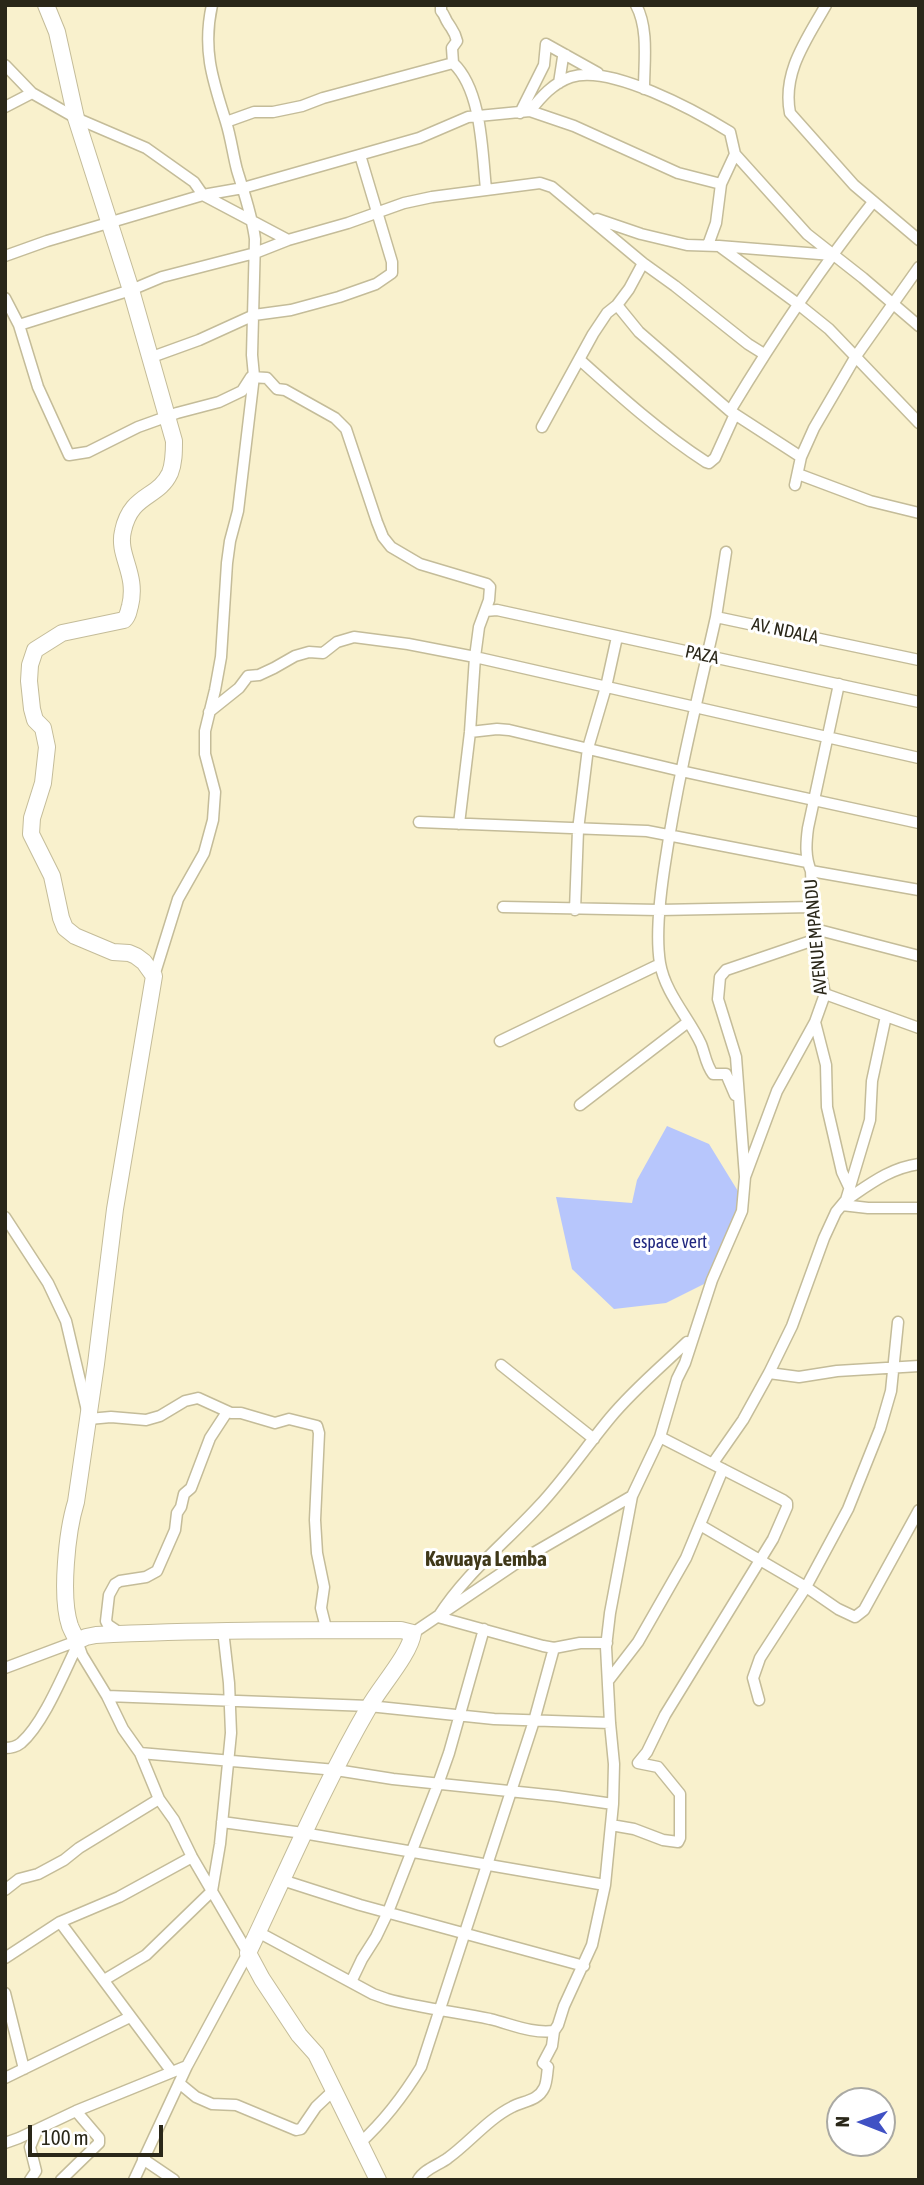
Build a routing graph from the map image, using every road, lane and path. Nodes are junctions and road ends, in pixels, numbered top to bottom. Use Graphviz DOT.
graph roads {
  1 [pos="46,5"];
  2 [pos="212,5"];
  3 [pos="440,5"];
  4 [pos="636,5"];
  5 [pos="826,5"];
  6 [pos="566,55"];
  7 [pos="453,63"];
  8 [pos="5,65"];
  9 [pos="610,78"];
  10 [pos="559,83"];
  11 [pos="644,89"];
  12 [pos="32,93"];
  13 [pos="5,107"];
  14 [pos="525,112"];
  15 [pos="479,117"];
  16 [pos="76,118"];
  17 [pos="226,122"];
  18 [pos="734,154"];
  19 [pos="360,155"];
  20 [pos="721,184"];
  21 [pos="243,188"];
  22 [pos="486,189"];
  23 [pos="203,195"];
  24 [pos="873,202"];
  25 [pos="377,213"];
  26 [pos="588,216"];
  27 [pos="253,221"];
  28 [pos="109,222"];
  29 [pos="288,240"];
  30 [pos="919,240"];
  31 [pos="713,245"];
  32 [pos="255,253"];
  33 [pos="832,255"];
  34 [pos="5,256"];
  35 [pos="643,263"];
  36 [pos="919,267"];
  37 [pos="131,290"];
  38 [pos="5,298"];
  39 [pos="798,303"];
  40 [pos="617,304"];
  41 [pos="893,304"];
  42 [pos="254,316"];
  43 [pos="19,325"];
  44 [pos="919,326"];
  45 [pos="764,354"];
  46 [pos="856,356"];
  47 [pos="152,357"];
  48 [pos="580,360"];
  49 [pos="254,376"];
  50 [pos="732,412"];
  51 [pos="167,418"];
  52 [pos="919,423"];
  53 [pos="542,427"];
  54 [pos="801,457"];
  55 [pos="919,513"];
  56 [pos="726,552"];
  57 [pos="485,611"];
  58 [pos="716,617"];
  59 [pos="617,637"];
  60 [pos="708,656"];
  61 [pos="475,657"];
  62 [pos="919,660"];
  63 [pos="839,684"];
  64 [pos="606,687"];
  65 [pos="919,702"];
  66 [pos="695,707"];
  67 [pos="209,713"];
  68 [pos="470,732"];
  69 [pos="828,738"];
  70 [pos="588,748"];
  71 [pos="919,758"];
  72 [pos="681,771"];
  73 [pos="813,801"];
  74 [pos="419,822"];
  75 [pos="919,823"];
  76 [pos="459,824"];
  77 [pos="578,830"];
  78 [pos="670,835"];
  79 [pos="809,867"];
  80 [pos="919,890"];
  81 [pos="503,907"];
  82 [pos="813,907"];
  83 [pos="575,910"];
  84 [pos="659,910"];
  85 [pos="815,934"];
  86 [pos="919,956"];
  87 [pos="660,964"];
  88 [pos="154,976"];
  89 [pos="825,994"];
  90 [pos="886,1016"];
  91 [pos="688,1022"];
  92 [pos="815,1022"];
  93 [pos="919,1028"];
  94 [pos="500,1041"];
  95 [pos="580,1105"];
  96 [pos="740,1107"];
  97 [pos="919,1164"];
  98 [pos="745,1177"];
  99 [pos="846,1198"];
  100 [pos="919,1209"];
  101 [pos="5,1217"];
  102 [pos="898,1322"];
  103 [pos="687,1342"];
  104 [pos="501,1365"];
  105 [pos="919,1366"];
  106 [pos="894,1369"];
  107 [pos="769,1373"];
  108 [pos="227,1412"];
  109 [pos="89,1419"];
  110 [pos="660,1437"];
  111 [pos="594,1439"];
  112 [pos="718,1466"];
  113 [pos="632,1496"];
  114 [pos="919,1510"];
  115 [pos="700,1525"];
  116 [pos="760,1560"];
  117 [pos="806,1587"];
  118 [pos="438,1617"];
  119 [pos="484,1629"];
  120 [pos="223,1630"];
  121 [pos="327,1632"];
  122 [pos="413,1633"];
  123 [pos="124,1634"];
  124 [pos="78,1643"];
  125 [pos="607,1643"];
  126 [pos="554,1648"];
  127 [pos="5,1668"];
  128 [pos="608,1681"];
  129 [pos="107,1696"];
  130 [pos="230,1700"];
  131 [pos="759,1700"];
  132 [pos="369,1706"];
  133 [pos="460,1715"];
  134 [pos="534,1721"];
  135 [pos="610,1723"];
  136 [pos="5,1748"];
  137 [pos="140,1753"];
  138 [pos="229,1760"];
  139 [pos="336,1770"];
  140 [pos="438,1784"];
  141 [pos="511,1791"];
  142 [pos="159,1799"];
  143 [pos="613,1804"];
  144 [pos="222,1822"];
  145 [pos="611,1825"];
  146 [pos="303,1833"];
  147 [pos="412,1852"];
  148 [pos="192,1857"];
  149 [pos="488,1864"];
  150 [pos="282,1880"];
  151 [pos="606,1885"];
  152 [pos="5,1890"];
  153 [pos="212,1891"];
  154 [pos="388,1912"];
  155 [pos="60,1922"];
  156 [pos="258,1932"];
  157 [pos="466,1934"];
  158 [pos="248,1954"];
  159 [pos="5,1958"];
  160 [pos="584,1966"];
  161 [pos="104,1980"];
  162 [pos="351,1982"];
  163 [pos="5,1993"];
  164 [pos="439,2010"];
  165 [pos="130,2017"];
  166 [pos="554,2031"];
  167 [pos="187,2066"];
  168 [pos="24,2069"];
  169 [pos="172,2072"];
  170 [pos="5,2078"];
  171 [pos="179,2083"];
  172 [pos="334,2090"];
  173 [pos="76,2111"];
  174 [pos="37,2130"];
  175 [pos="5,2143"];
  176 [pos="360,2143"];
  177 [pos="143,2159"];
  178 [pos="30,2180"];
  179 [pos="61,2180"];
  180 [pos="134,2180"];
  181 [pos="174,2180"];
  182 [pos="379,2180"];
  183 [pos="418,2180"];
  1 -- 16 [label="street"];
  2 -- 17 [label="street"];
  3 -- 7 [label="street"];
  4 -- 11 [label="street"];
  5 -- 24 [label="street"];
  6 -- 9 [label="street"];
  6 -- 10 [label="street"];
  6 -- 14 [label="street"];
  7 -- 15 [label="street"];
  7 -- 17 [label="street"];
  8 -- 12 [label="street"];
  9 -- 10 [label="street"];
  9 -- 11 [label="street"];
  10 -- 14 [label="street"];
  11 -- 18 [label="street"];
  12 -- 13 [label="street"];
  12 -- 16 [label="street"];
  14 -- 15 [label="street"];
  14 -- 20 [label="street"];
  15 -- 19 [label="street"];
  15 -- 22 [label="street"];
  16 -- 23 [label="street"];
  16 -- 28 [label="street"];
  17 -- 21 [label="street"];
  18 -- 20 [label="street"];
  18 -- 33 [label="street"];
  19 -- 21 [label="street"];
  19 -- 25 [label="street"];
  20 -- 31 [label="street"];
  21 -- 23 [label="street"];
  21 -- 27 [label="street"];
  22 -- 25 [label="street"];
  22 -- 26 [label="street"];
  23 -- 27 [label="street"];
  23 -- 28 [label="street"];
  24 -- 30 [label="street"];
  24 -- 33 [label="street"];
  25 -- 29 [label="street"];
  25 -- 42 [label="street"];
  26 -- 31 [label="street"];
  26 -- 35 [label="street"];
  27 -- 29 [label="street"];
  27 -- 32 [label="street"];
  28 -- 34 [label="street"];
  28 -- 37 [label="street"];
  29 -- 32 [label="street"];
  31 -- 33 [label="street"];
  31 -- 39 [label="street"];
  32 -- 37 [label="street"];
  32 -- 42 [label="street"];
  33 -- 39 [label="street"];
  33 -- 41 [label="street"];
  35 -- 40 [label="street"];
  35 -- 45 [label="street"];
  36 -- 41 [label="street"];
  37 -- 43 [label="street"];
  37 -- 47 [label="street"];
  38 -- 43 [label="street"];
  39 -- 45 [label="street"];
  39 -- 46 [label="street"];
  40 -- 48 [label="street"];
  40 -- 50 [label="street"];
  41 -- 44 [label="street"];
  41 -- 46 [label="street"];
  42 -- 47 [label="street"];
  42 -- 49 [label="street"];
  43 -- 51 [label="street"];
  45 -- 50 [label="street"];
  46 -- 52 [label="street"];
  46 -- 54 [label="street"];
  47 -- 51 [label="street"];
  48 -- 50 [label="street"];
  48 -- 53 [label="street"];
  49 -- 51 [label="street"];
  49 -- 57 [label="street"];
  49 -- 67 [label="street"];
  50 -- 54 [label="street"];
  51 -- 88 [label="street"];
  54 -- 55 [label="street"];
  56 -- 58 [label="street"];
  57 -- 59 [label="street, PAZA"];
  57 -- 61 [label="street"];
  58 -- 60 [label="street"];
  58 -- 62 [label="street, AV. NDALA"];
  59 -- 60 [label="street, PAZA"];
  59 -- 64 [label="street"];
  60 -- 63 [label="street, PAZA"];
  60 -- 66 [label="street"];
  61 -- 64 [label="street"];
  61 -- 67 [label="street"];
  61 -- 68 [label="street"];
  63 -- 65 [label="street, PAZA"];
  63 -- 69 [label="street, AVENUE MPANDU"];
  64 -- 66 [label="street"];
  64 -- 70 [label="street"];
  66 -- 69 [label="street"];
  66 -- 72 [label="street"];
  67 -- 88 [label="street"];
  68 -- 70 [label="street"];
  68 -- 76 [label="street"];
  69 -- 71 [label="street"];
  69 -- 73 [label="street, AVENUE MPANDU"];
  70 -- 72 [label="street"];
  70 -- 77 [label="street"];
  72 -- 73 [label="street"];
  72 -- 78 [label="street"];
  73 -- 75 [label="street"];
  73 -- 79 [label="street, AVENUE MPANDU"];
  74 -- 76 [label="street"];
  76 -- 77 [label="street"];
  77 -- 78 [label="street"];
  77 -- 83 [label="street"];
  78 -- 79 [label="street"];
  78 -- 84 [label="street"];
  79 -- 80 [label="street"];
  79 -- 82 [label="street, AVENUE MPANDU"];
  81 -- 83 [label="street"];
  82 -- 84 [label="street"];
  82 -- 85 [label="street, AVENUE MPANDU"];
  83 -- 84 [label="street"];
  84 -- 87 [label="street"];
  85 -- 86 [label="street"];
  85 -- 89 [label="street, AVENUE MPANDU"];
  85 -- 96 [label="street"];
  87 -- 91 [label="street"];
  87 -- 94 [label="street"];
  88 -- 109 [label="street"];
  89 -- 90 [label="street"];
  89 -- 92 [label="street, AVENUE MPANDU"];
  90 -- 93 [label="street"];
  90 -- 99 [label="street"];
  91 -- 95 [label="street"];
  91 -- 96 [label="street"];
  92 -- 98 [label="street, AVENUE MPANDU"];
  92 -- 99 [label="street"];
  96 -- 98 [label="street"];
  97 -- 99 [label="street"];
  98 -- 110 [label="street"];
  99 -- 100 [label="street"];
  99 -- 107 [label="street"];
  101 -- 109 [label="street"];
  102 -- 106 [label="street"];
  103 -- 111 [label="street"];
  104 -- 111 [label="street"];
  105 -- 106 [label="street"];
  106 -- 107 [label="street"];
  106 -- 117 [label="street"];
  107 -- 112 [label="street"];
  108 -- 109 [label="street"];
  108 -- 121 [label="street"];
  108 -- 123 [label="street"];
  109 -- 124 [label="street"];
  110 -- 112 [label="street"];
  110 -- 113 [label="street"];
  111 -- 118 [label="street"];
  112 -- 115 [label="street"];
  112 -- 116 [label="street"];
  113 -- 118 [label="street"];
  113 -- 125 [label="street"];
  114 -- 117 [label="street"];
  115 -- 116 [label="street"];
  115 -- 128 [label="street"];
  116 -- 117 [label="street"];
  116 -- 145 [label="street"];
  117 -- 131 [label="street"];
  118 -- 119 [label="street"];
  118 -- 122 [label="street"];
  119 -- 126 [label="street"];
  119 -- 133 [label="street"];
  120 -- 121 [label="street"];
  120 -- 123 [label="street"];
  120 -- 130 [label="street"];
  121 -- 122 [label="street"];
  122 -- 132 [label="street"];
  123 -- 124 [label="street"];
  124 -- 127 [label="street"];
  124 -- 129 [label="street"];
  124 -- 136 [label="street"];
  125 -- 126 [label="street"];
  125 -- 128 [label="street"];
  126 -- 134 [label="street"];
  128 -- 135 [label="street"];
  129 -- 130 [label="street"];
  129 -- 137 [label="street"];
  130 -- 132 [label="street"];
  130 -- 138 [label="street"];
  132 -- 133 [label="street"];
  132 -- 139 [label="street"];
  133 -- 134 [label="street"];
  133 -- 140 [label="street"];
  134 -- 135 [label="street"];
  134 -- 141 [label="street"];
  135 -- 143 [label="street"];
  137 -- 138 [label="street"];
  137 -- 142 [label="street"];
  138 -- 139 [label="street"];
  138 -- 144 [label="street"];
  139 -- 140 [label="street"];
  139 -- 146 [label="street"];
  140 -- 141 [label="street"];
  140 -- 147 [label="street"];
  141 -- 143 [label="street"];
  141 -- 149 [label="street"];
  142 -- 148 [label="street"];
  142 -- 152 [label="street"];
  143 -- 145 [label="street"];
  144 -- 146 [label="street"];
  144 -- 153 [label="street"];
  145 -- 151 [label="street"];
  146 -- 147 [label="street"];
  146 -- 150 [label="street"];
  147 -- 149 [label="street"];
  147 -- 154 [label="street"];
  148 -- 153 [label="street"];
  148 -- 155 [label="street"];
  149 -- 151 [label="street"];
  149 -- 157 [label="street"];
  150 -- 154 [label="street"];
  150 -- 156 [label="street"];
  151 -- 160 [label="street"];
  153 -- 158 [label="street"];
  153 -- 161 [label="street"];
  154 -- 157 [label="street"];
  154 -- 162 [label="street"];
  155 -- 159 [label="street"];
  155 -- 161 [label="street"];
  156 -- 158 [label="street"];
  156 -- 162 [label="street"];
  157 -- 160 [label="street"];
  157 -- 164 [label="street"];
  158 -- 167 [label="street"];
  158 -- 172 [label="street"];
  160 -- 166 [label="street"];
  161 -- 165 [label="street"];
  162 -- 164 [label="street"];
  163 -- 168 [label="street"];
  164 -- 166 [label="street"];
  164 -- 176 [label="street"];
  165 -- 168 [label="street"];
  165 -- 169 [label="street"];
  166 -- 183 [label="street"];
  167 -- 169 [label="street"];
  167 -- 171 [label="street"];
  168 -- 170 [label="street"];
  169 -- 173 [label="street"];
  171 -- 172 [label="street"];
  171 -- 177 [label="street"];
  172 -- 176 [label="street"];
  173 -- 174 [label="street"];
  173 -- 179 [label="street"];
  174 -- 175 [label="street"];
  174 -- 178 [label="street"];
  176 -- 182 [label="street"];
  177 -- 180 [label="street"];
  177 -- 181 [label="street"];
}
